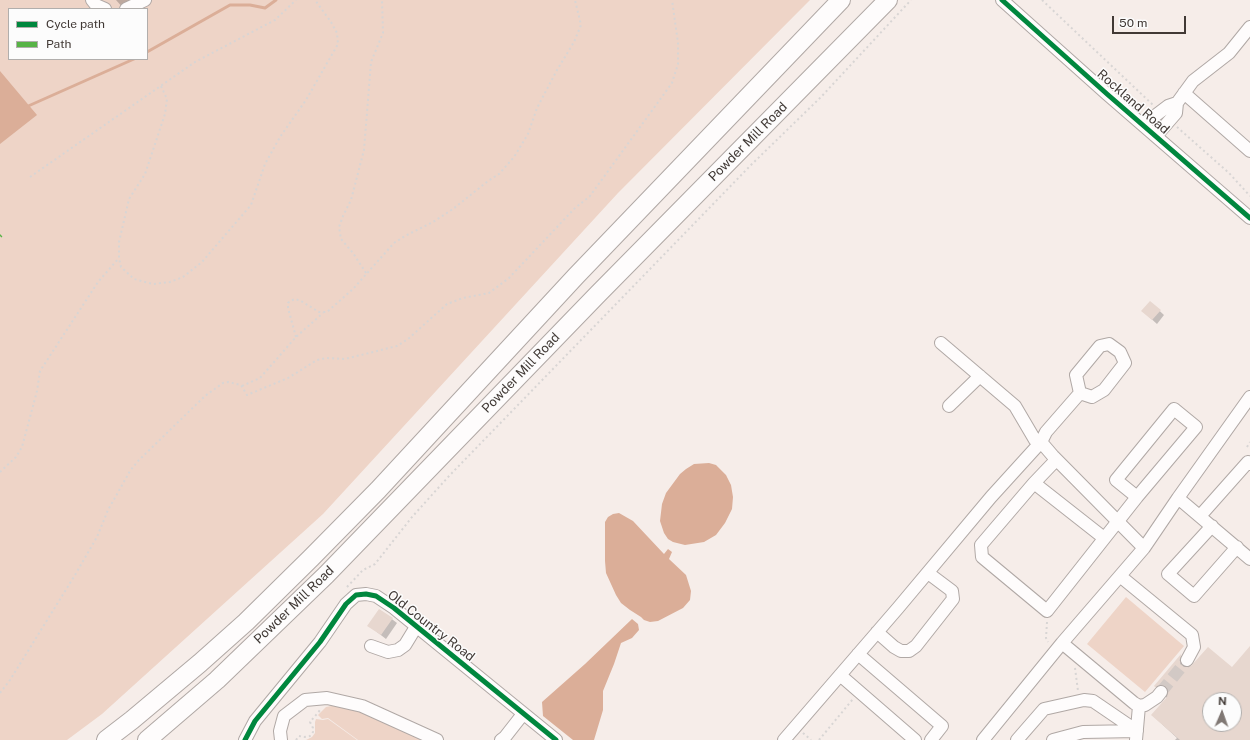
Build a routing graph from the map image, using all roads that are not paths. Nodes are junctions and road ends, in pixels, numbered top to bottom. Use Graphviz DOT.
graph roads {
  1 [pos="145,0"];
  2 [pos="841,0"];
  3 [pos="888,0"];
  4 [pos="1002,0"];
  5 [pos="128,8"];
  6 [pos="1250,27"];
  7 [pos="1184,93"];
  8 [pos="1177,103"];
  9 [pos="1143,125"];
  10 [pos="1156,136"];
  11 [pos="1250,151"];
  12 [pos="1250,218"];
  13 [pos="941,343"];
  14 [pos="980,376"];
  15 [pos="1080,393"];
  16 [pos="1250,397"];
  17 [pos="949,406"];
  18 [pos="1041,442"];
  19 [pos="1056,460"];
  20 [pos="1250,464"];
  21 [pos="1034,483"];
  22 [pos="1137,497"];
  23 [pos="1178,498"];
  24 [pos="1200,516"];
  25 [pos="1118,522"];
  26 [pos="1212,526"];
  27 [pos="1104,538"];
  28 [pos="1237,547"];
  29 [pos="1144,548"];
  30 [pos="1250,559"];
  31 [pos="928,573"];
  32 [pos="1120,576"];
  33 [pos="416,627"];
  34 [pos="877,632"];
  35 [pos="1056,645"];
  36 [pos="371,646"];
  37 [pos="858,654"];
  38 [pos="1187,660"];
  39 [pos="840,675"];
  40 [pos="1161,692"];
  41 [pos="1139,706"];
  42 [pos="523,714"];
  43 [pos="1136,736"];
  44 [pos="106,740"];
  45 [pos="148,740"];
  46 [pos="245,740"];
  47 [pos="281,740"];
  48 [pos="437,740"];
  49 [pos="501,740"];
  50 [pos="556,740"];
  51 [pos="784,740"];
  52 [pos="915,740"];
  53 [pos="931,740"];
  54 [pos="983,740"];
  55 [pos="1017,740"];
  56 [pos="1053,740"];
  1 -- 5 [label="street"];
  2 -- 44 [label="highway, Powder Mill Road"];
  3 -- 45 [label="highway, Powder Mill Road"];
  4 -- 9 [label="street, Rockland Road"];
  6 -- 7 [label="street"];
  7 -- 8 [label="street"];
  7 -- 11 [label="street"];
  8 -- 9 [label="street"];
  8 -- 10 [label="street"];
  9 -- 10 [label="street, Rockland Road"];
  10 -- 12 [label="street, Rockland Road"];
  13 -- 14 [label="street"];
  14 -- 17 [label="street"];
  14 -- 18 [label="street"];
  15 -- 15 [label="street"];
  15 -- 18 [label="street"];
  16 -- 23 [label="street"];
  18 -- 19 [label="street"];
  18 -- 31 [label="street"];
  19 -- 21 [label="street"];
  19 -- 25 [label="street"];
  20 -- 24 [label="street"];
  21 -- 27 [label="street"];
  21 -- 27 [label="street"];
  22 -- 22 [label="street"];
  22 -- 25 [label="street"];
  23 -- 24 [label="street"];
  23 -- 29 [label="street"];
  24 -- 26 [label="street"];
  25 -- 27 [label="street"];
  25 -- 29 [label="street"];
  26 -- 28 [label="street"];
  26 -- 28 [label="street"];
  28 -- 30 [label="street"];
  29 -- 32 [label="street"];
  31 -- 34 [label="street"];
  31 -- 34 [label="street"];
  32 -- 35 [label="street"];
  32 -- 38 [label="street"];
  33 -- 36 [label="street"];
  33 -- 42 [label="street, Old Country Road"];
  33 -- 46 [label="street, Old Country Road"];
  34 -- 37 [label="street"];
  35 -- 41 [label="street"];
  35 -- 54 [label="street"];
  37 -- 39 [label="street"];
  37 -- 53 [label="street"];
  39 -- 51 [label="street"];
  39 -- 52 [label="street"];
  40 -- 41 [label="street"];
  41 -- 43 [label="street"];
  42 -- 49 [label="street"];
  42 -- 50 [label="street, Old Country Road"];
  43 -- 55 [label="street"];
  43 -- 56 [label="street"];
  47 -- 48 [label="street"];
}
